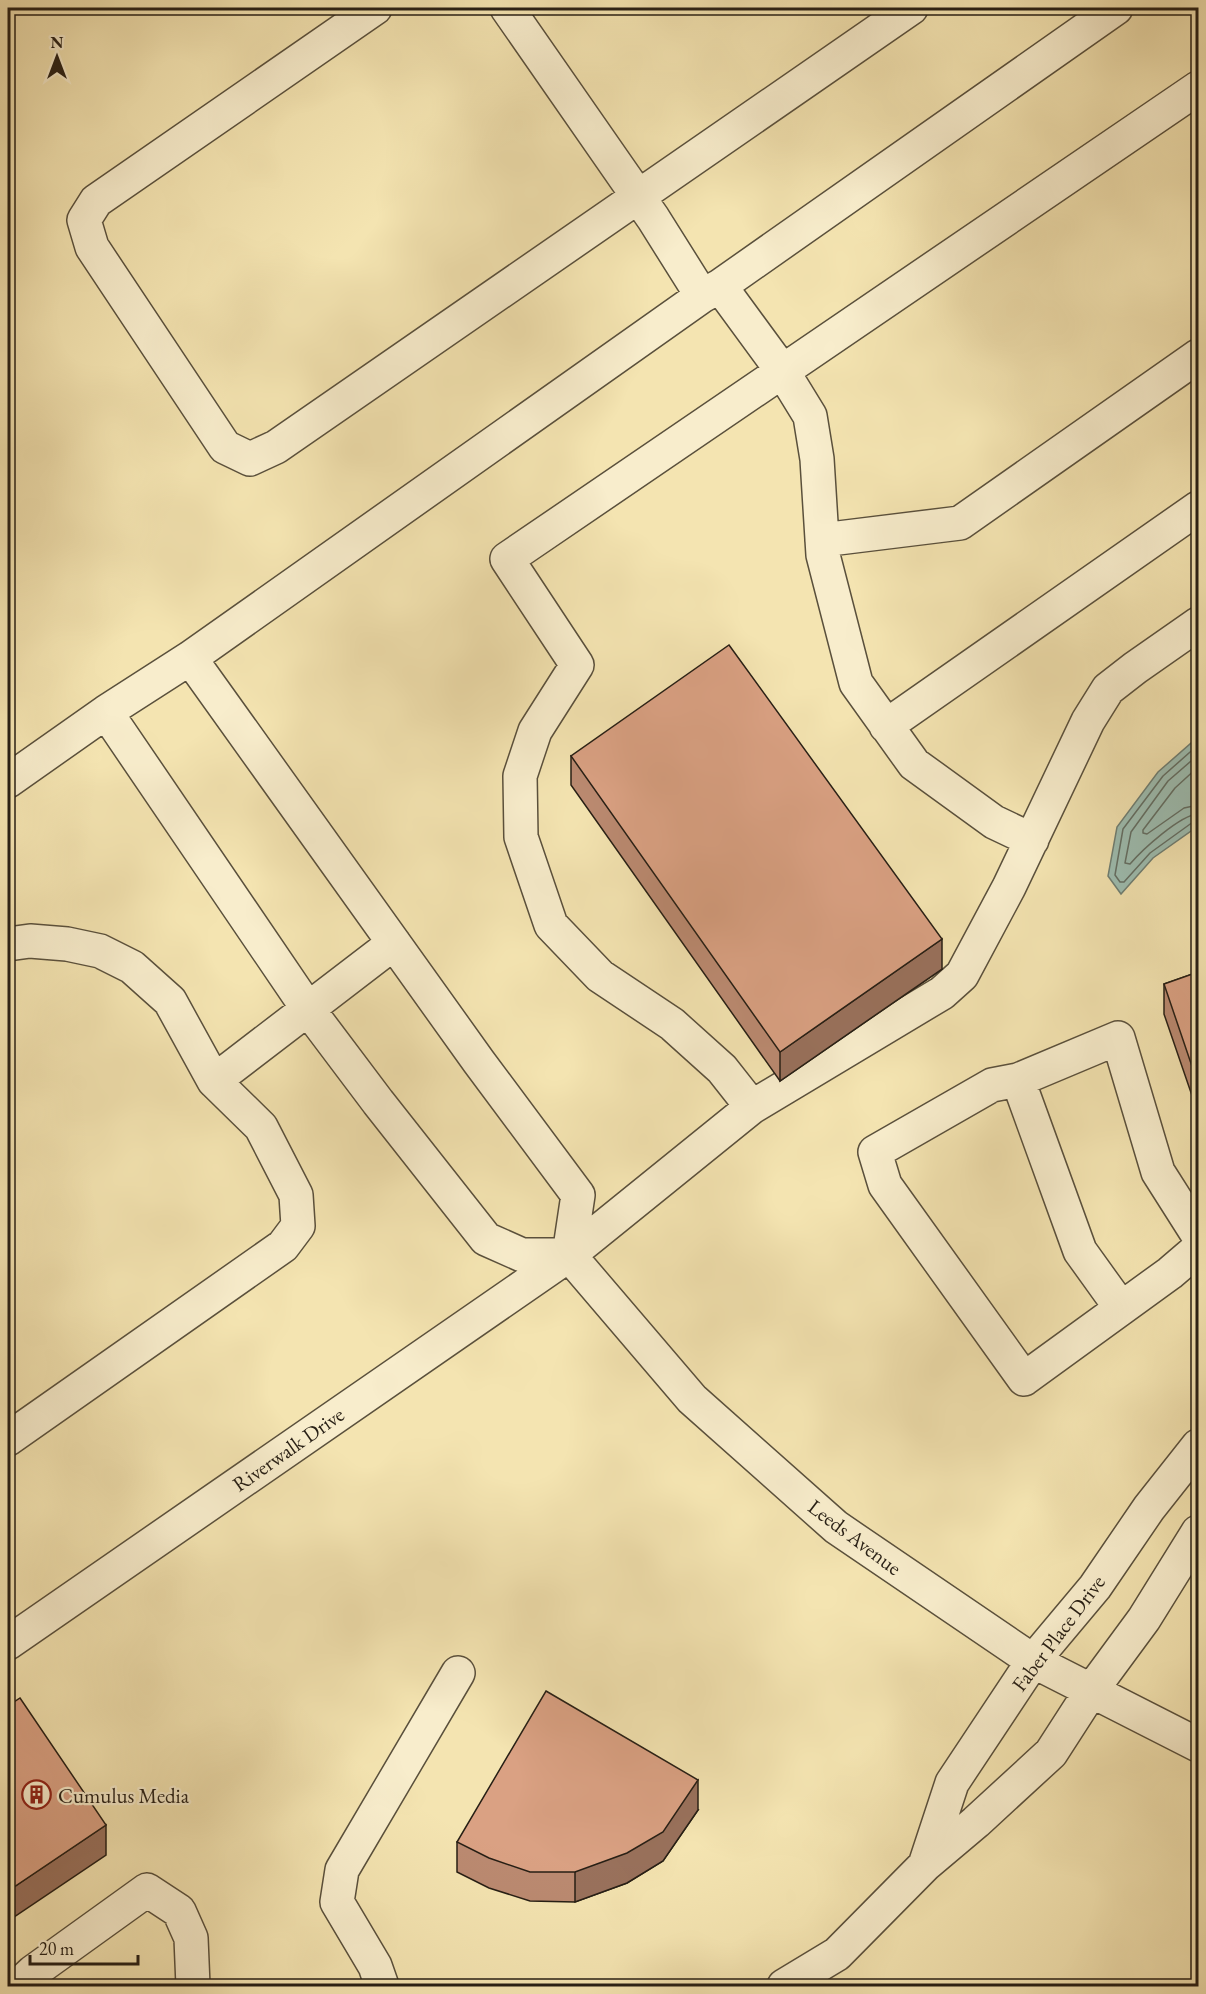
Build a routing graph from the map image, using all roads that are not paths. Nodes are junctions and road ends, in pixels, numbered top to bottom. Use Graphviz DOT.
graph roads {
  1 [pos="375,8"];
  2 [pos="507,8"];
  3 [pos="911,8"];
  4 [pos="1116,8"];
  5 [pos="1198,88"];
  6 [pos="638,197"];
  7 [pos="711,291"];
  8 [pos="1198,356"];
  9 [pos="783,372"];
  10 [pos="1198,508"];
  11 [pos="822,540"];
  12 [pos="1198,624"];
  13 [pos="190,658"];
  14 [pos="106,712"];
  15 [pos="886,726"];
  16 [pos="8,781"];
  17 [pos="1032,840"];
  18 [pos="394,943"];
  19 [pos="8,944"];
  20 [pos="308,1009"];
  21 [pos="1018,1080"];
  22 [pos="214,1081"];
  23 [pos="752,1107"];
  24 [pos="1198,1235"];
  25 [pos="1198,1250"];
  26 [pos="568,1255"];
  27 [pos="1121,1308"];
  28 [pos="8,1439"];
  29 [pos="1198,1446"];
  30 [pos="1198,1532"];
  31 [pos="8,1643"];
  32 [pos="1033,1660"];
  33 [pos="458,1672"];
  34 [pos="1091,1691"];
  35 [pos="1198,1745"];
  36 [pos="925,1865"];
  37 [pos="18,1986"];
  38 [pos="193,1986"];
  39 [pos="382,1986"];
  40 [pos="784,1986"];
  1 -- 6 [label="street"];
  2 -- 6 [label="street"];
  3 -- 6 [label="street"];
  4 -- 7 [label="street"];
  5 -- 9 [label="street"];
  6 -- 7 [label="street"];
  7 -- 9 [label="street"];
  7 -- 13 [label="street"];
  8 -- 11 [label="street"];
  9 -- 11 [label="street"];
  9 -- 23 [label="street"];
  10 -- 15 [label="street"];
  11 -- 15 [label="street"];
  12 -- 17 [label="street, Riverwalk Drive"];
  13 -- 14 [label="street"];
  13 -- 18 [label="street"];
  14 -- 16 [label="street"];
  14 -- 20 [label="street"];
  15 -- 17 [label="street"];
  17 -- 23 [label="street, Riverwalk Drive"];
  18 -- 20 [label="street"];
  18 -- 26 [label="street"];
  19 -- 22 [label="street"];
  20 -- 22 [label="street"];
  20 -- 26 [label="street"];
  21 -- 24 [label="street"];
  21 -- 27 [label="street"];
  21 -- 27 [label="street"];
  22 -- 28 [label="street"];
  23 -- 26 [label="street, Riverwalk Drive"];
  25 -- 27 [label="street"];
  26 -- 31 [label="street, Riverwalk Drive"];
  26 -- 32 [label="street, Leeds Avenue"];
  29 -- 32 [label="street, Faber Place Drive"];
  30 -- 34 [label="street, Faber Place Drive"];
  32 -- 34 [label="street, Leeds Avenue"];
  32 -- 36 [label="street, Faber Place Drive"];
  33 -- 39 [label="street"];
  34 -- 35 [label="street, Leeds Avenue"];
  34 -- 36 [label="street, Faber Place Drive"];
  36 -- 40 [label="street, Faber Place Drive"];
  37 -- 38 [label="street"];
}
